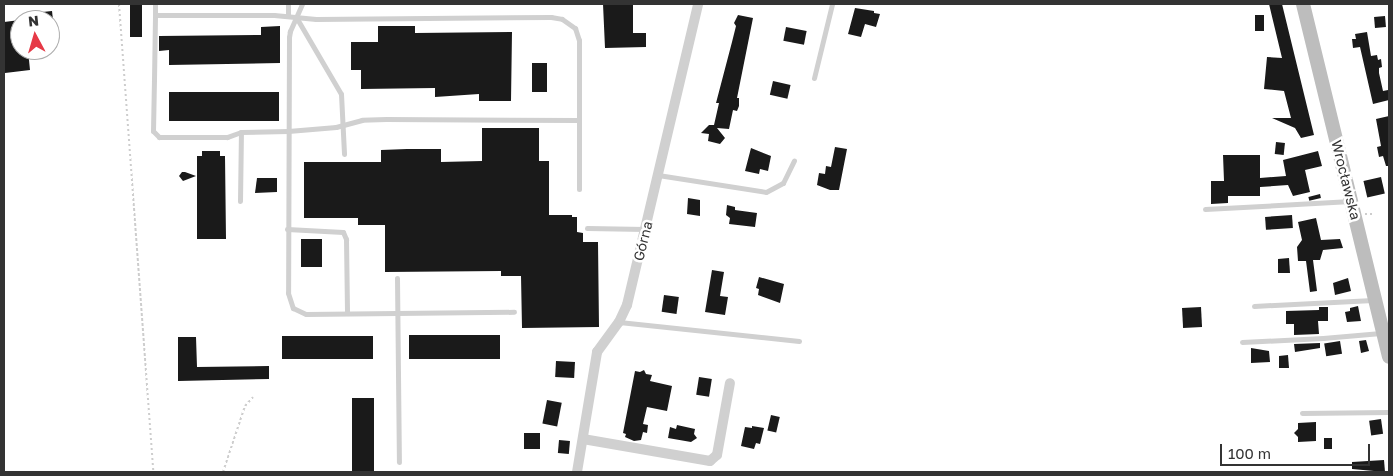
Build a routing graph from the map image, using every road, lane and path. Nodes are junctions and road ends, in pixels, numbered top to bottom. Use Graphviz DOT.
graph roads {
  1 [pos="120,4"];
  2 [pos="155,4"];
  3 [pos="288,4"];
  4 [pos="302,4"];
  5 [pos="698,4"];
  6 [pos="832,4"];
  7 [pos="1303,4"];
  8 [pos="155,15"];
  9 [pos="288,16"];
  10 [pos="296,17"];
  11 [pos="814,78"];
  12 [pos="579,120"];
  13 [pos="344,125"];
  14 [pos="240,132"];
  15 [pos="288,132"];
  16 [pos="344,154"];
  17 [pos="794,160"];
  18 [pos="658,175"];
  19 [pos="579,189"];
  20 [pos="240,201"];
  21 [pos="1351,201"];
  22 [pos="1205,209"];
  23 [pos="586,228"];
  24 [pos="287,229"];
  25 [pos="646,229"];
  26 [pos="398,278"];
  27 [pos="1376,300"];
  28 [pos="1254,306"];
  29 [pos="514,312"];
  30 [pos="347,313"];
  31 [pos="398,313"];
  32 [pos="619,322"];
  33 [pos="1384,333"];
  34 [pos="799,341"];
  35 [pos="1242,342"];
  36 [pos="1389,356"];
  37 [pos="730,384"];
  38 [pos="253,397"];
  39 [pos="1389,412"];
  40 [pos="1302,413"];
  41 [pos="583,439"];
  42 [pos="399,462"];
  43 [pos="153,472"];
  44 [pos="223,472"];
  45 [pos="577,472"];
  1 -- 43 [label="path"];
  2 -- 8 [label="lane"];
  3 -- 9 [label="lane"];
  4 -- 10 [label="lane"];
  5 -- 18 [label="street, Górna"];
  6 -- 11 [label="lane"];
  7 -- 21 [label="street, Wrocławska"];
  8 -- 9 [label="lane"];
  8 -- 14 [label="lane"];
  9 -- 10 [label="lane"];
  10 -- 12 [label="lane"];
  10 -- 13 [label="lane"];
  10 -- 15 [label="lane"];
  12 -- 13 [label="lane"];
  12 -- 19 [label="lane"];
  13 -- 15 [label="lane"];
  13 -- 16 [label="lane"];
  14 -- 15 [label="lane"];
  14 -- 20 [label="lane"];
  15 -- 24 [label="lane"];
  17 -- 18 [label="lane"];
  18 -- 25 [label="street, Górna"];
  21 -- 22 [label="lane"];
  21 -- 27 [label="street, Wrocławska"];
  23 -- 25 [label="lane"];
  24 -- 30 [label="lane"];
  24 -- 30 [label="lane"];
  25 -- 32 [label="street, Górna"];
  26 -- 31 [label="lane"];
  27 -- 28 [label="lane"];
  27 -- 33 [label="street, Wrocławska"];
  29 -- 31 [label="lane"];
  30 -- 31 [label="lane"];
  31 -- 42 [label="lane"];
  32 -- 34 [label="lane"];
  32 -- 41 [label="street, Górna"];
  33 -- 35 [label="lane"];
  33 -- 36 [label="street, Wrocławska"];
  37 -- 41 [label="street"];
  38 -- 44 [label="path"];
  39 -- 40 [label="lane"];
  41 -- 45 [label="street, Górna"];
}
